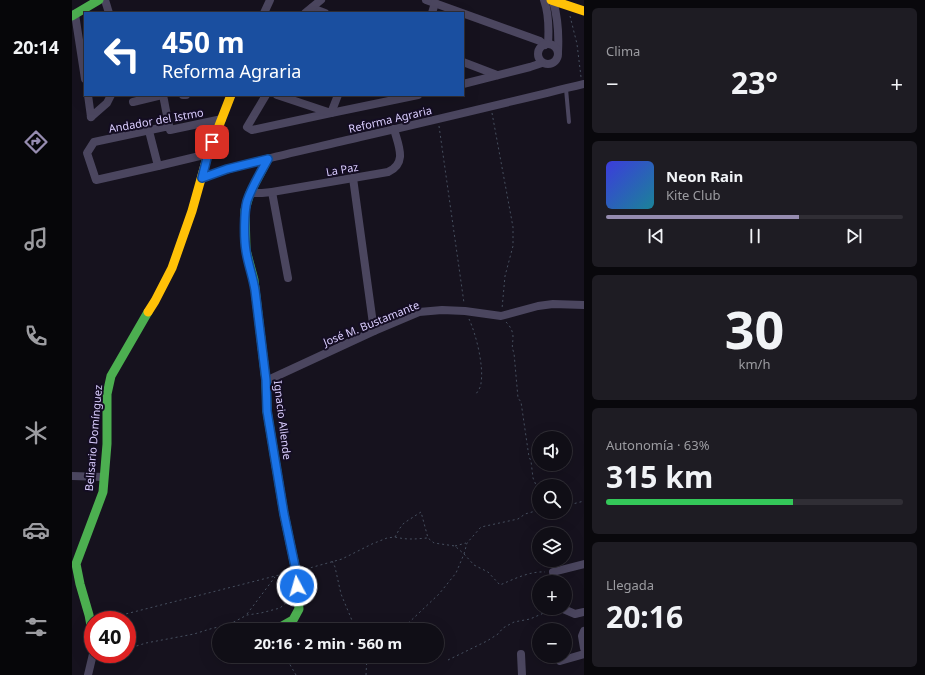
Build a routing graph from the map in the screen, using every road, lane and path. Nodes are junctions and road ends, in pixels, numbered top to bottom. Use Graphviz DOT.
graph roads {
  1 [pos="99,0"];
  2 [pos="106,0"];
  3 [pos="270,0"];
  4 [pos="321,0"];
  5 [pos="426,0"];
  6 [pos="557,2"];
  7 [pos="435,3"];
  8 [pos="308,11"];
  9 [pos="584,11"];
  10 [pos="109,12"];
  11 [pos="264,12"];
  12 [pos="432,12"];
  13 [pos="460,12"];
  14 [pos="464,13"];
  15 [pos="73,15"];
  16 [pos="546,44"];
  17 [pos="558,52"];
  18 [pos="464,62"];
  19 [pos="542,63"];
  20 [pos="84,74"];
  21 [pos="498,75"];
  22 [pos="464,84"];
  23 [pos="583,84"];
  24 [pos="566,88"];
  25 [pos="88,96"];
  26 [pos="110,96"];
  27 [pos="158,96"];
  28 [pos="162,96"];
  29 [pos="231,96"];
  30 [pos="265,96"];
  31 [pos="280,96"];
  32 [pos="338,96"];
  33 [pos="404,97"];
  34 [pos="133,102"];
  35 [pos="331,113"];
  36 [pos="222,119"];
  37 [pos="438,119"];
  38 [pos="569,122"];
  39 [pos="169,126"];
  40 [pos="394,129"];
  41 [pos="149,131"];
  42 [pos="207,158"];
  43 [pos="268,159"];
  44 [pos="158,166"];
  45 [pos="202,178"];
  46 [pos="353,178"];
  47 [pos="272,192"];
  48 [pos="250,193"];
  49 [pos="288,278"];
  50 [pos="584,305"];
  51 [pos="465,311"];
  52 [pos="374,331"];
  53 [pos="266,380"];
  54 [pos="476,394"];
  55 [pos="72,476"];
  56 [pos="104,477"];
  57 [pos="584,502"];
  58 [pos="572,505"];
  59 [pos="532,512"];
  60 [pos="396,537"];
  61 [pos="428,538"];
  62 [pos="467,543"];
  63 [pos="455,546"];
  64 [pos="464,554"];
  65 [pos="332,561"];
  66 [pos="584,564"];
  67 [pos="296,571"];
  68 [pos="553,572"];
  69 [pos="554,575"];
  70 [pos="276,576"];
  71 [pos="290,599"];
  72 [pos="88,611"];
  73 [pos="136,611"];
  74 [pos="584,612"];
  75 [pos="572,613"];
  76 [pos="247,615"];
  77 [pos="539,615"];
  78 [pos="288,623"];
  79 [pos="353,623"];
  80 [pos="408,623"];
  81 [pos="584,631"];
  82 [pos="136,646"];
  83 [pos="584,648"];
  84 [pos="521,654"];
  85 [pos="584,654"];
  86 [pos="572,658"];
  87 [pos="448,660"];
  88 [pos="93,663"];
  89 [pos="289,663"];
  90 [pos="367,663"];
  91 [pos="88,675"];
  92 [pos="296,675"];
  93 [pos="366,675"];
  94 [pos="522,675"];
  1 -- 15 [label="street"];
  2 -- 10 [label="street"];
  3 -- 11 [label="street"];
  4 -- 8 [label="street"];
  5 -- 7 [label="street"];
  6 -- 9 [label="street"];
  6 -- 16 [label="street"];
  6 -- 17 [label="street"];
  6 -- 23 [label="path"];
  7 -- 12 [label="street"];
  7 -- 13 [label="street"];
  14 -- 16 [label="street"];
  15 -- 20 [label="street"];
  16 -- 17 [label="street"];
  16 -- 19 [label="street"];
  17 -- 19 [label="street"];
  18 -- 21 [label="street"];
  19 -- 21 [label="street"];
  21 -- 22 [label="street"];
  23 -- 24 [label="street, Reforma Agraria"];
  24 -- 37 [label="street, Reforma Agraria"];
  24 -- 38 [label="lane"];
  25 -- 26 [label="street"];
  27 -- 34 [label="street"];
  28 -- 39 [label="street"];
  29 -- 36 [label="street, Belisario Domínguez"];
  30 -- 35 [label="street"];
  31 -- 35 [label="street"];
  32 -- 35 [label="street"];
  33 -- 35 [label="street"];
  36 -- 39 [label="street, Andador del Istmo"];
  36 -- 42 [label="street, Belisario Domínguez"];
  37 -- 40 [label="street, Reforma Agraria"];
  37 -- 51 [label="path"];
  39 -- 41 [label="street, Andador del Istmo"];
  40 -- 43 [label="street, Reforma Agraria"];
  40 -- 46 [label="street, La Paz"];
  41 -- 44 [label="street"];
  41 -- 44 [label="street, Andador del Istmo"];
  42 -- 44 [label="street"];
  42 -- 45 [label="street, Belisario Domínguez"];
  43 -- 45 [label="street, Reforma Agraria"];
  43 -- 48 [label="street, Ignacio Allende"];
  45 -- 56 [label="street, Belisario Domínguez"];
  46 -- 47 [label="street, La Paz"];
  46 -- 52 [label="street"];
  47 -- 48 [label="street, La Paz"];
  47 -- 49 [label="street"];
  48 -- 53 [label="street, Ignacio Allende"];
  50 -- 51 [label="street, José M. Bustamante"];
  51 -- 52 [label="street, José M. Bustamante"];
  51 -- 54 [label="path"];
  52 -- 53 [label="street, José M. Bustamante"];
  53 -- 67 [label="street, Ignacio Allende"];
  55 -- 56 [label="street"];
  56 -- 72 [label="street, Belisario Domínguez"];
  57 -- 58 [label="path"];
  59 -- 62 [label="path"];
  60 -- 61 [label="path"];
  60 -- 61 [label="path"];
  60 -- 65 [label="path"];
  61 -- 63 [label="path"];
  62 -- 63 [label="path"];
  62 -- 64 [label="path"];
  63 -- 64 [label="path"];
  64 -- 68 [label="path"];
  64 -- 80 [label="path"];
  65 -- 67 [label="path"];
  65 -- 79 [label="path"];
  66 -- 68 [label="street"];
  67 -- 70 [label="path"];
  67 -- 78 [label="street, Ignacio Allende"];
  68 -- 69 [label="street"];
  70 -- 73 [label="path"];
  70 -- 76 [label="path"];
  71 -- 76 [label="path"];
  74 -- 75 [label="street"];
  76 -- 82 [label="path"];
  77 -- 87 [label="path"];
  81 -- 83 [label="street"];
  84 -- 94 [label="street"];
  85 -- 86 [label="street"];
  88 -- 91 [label="street"];
  89 -- 92 [label="path"];
  90 -- 93 [label="path"];
}
